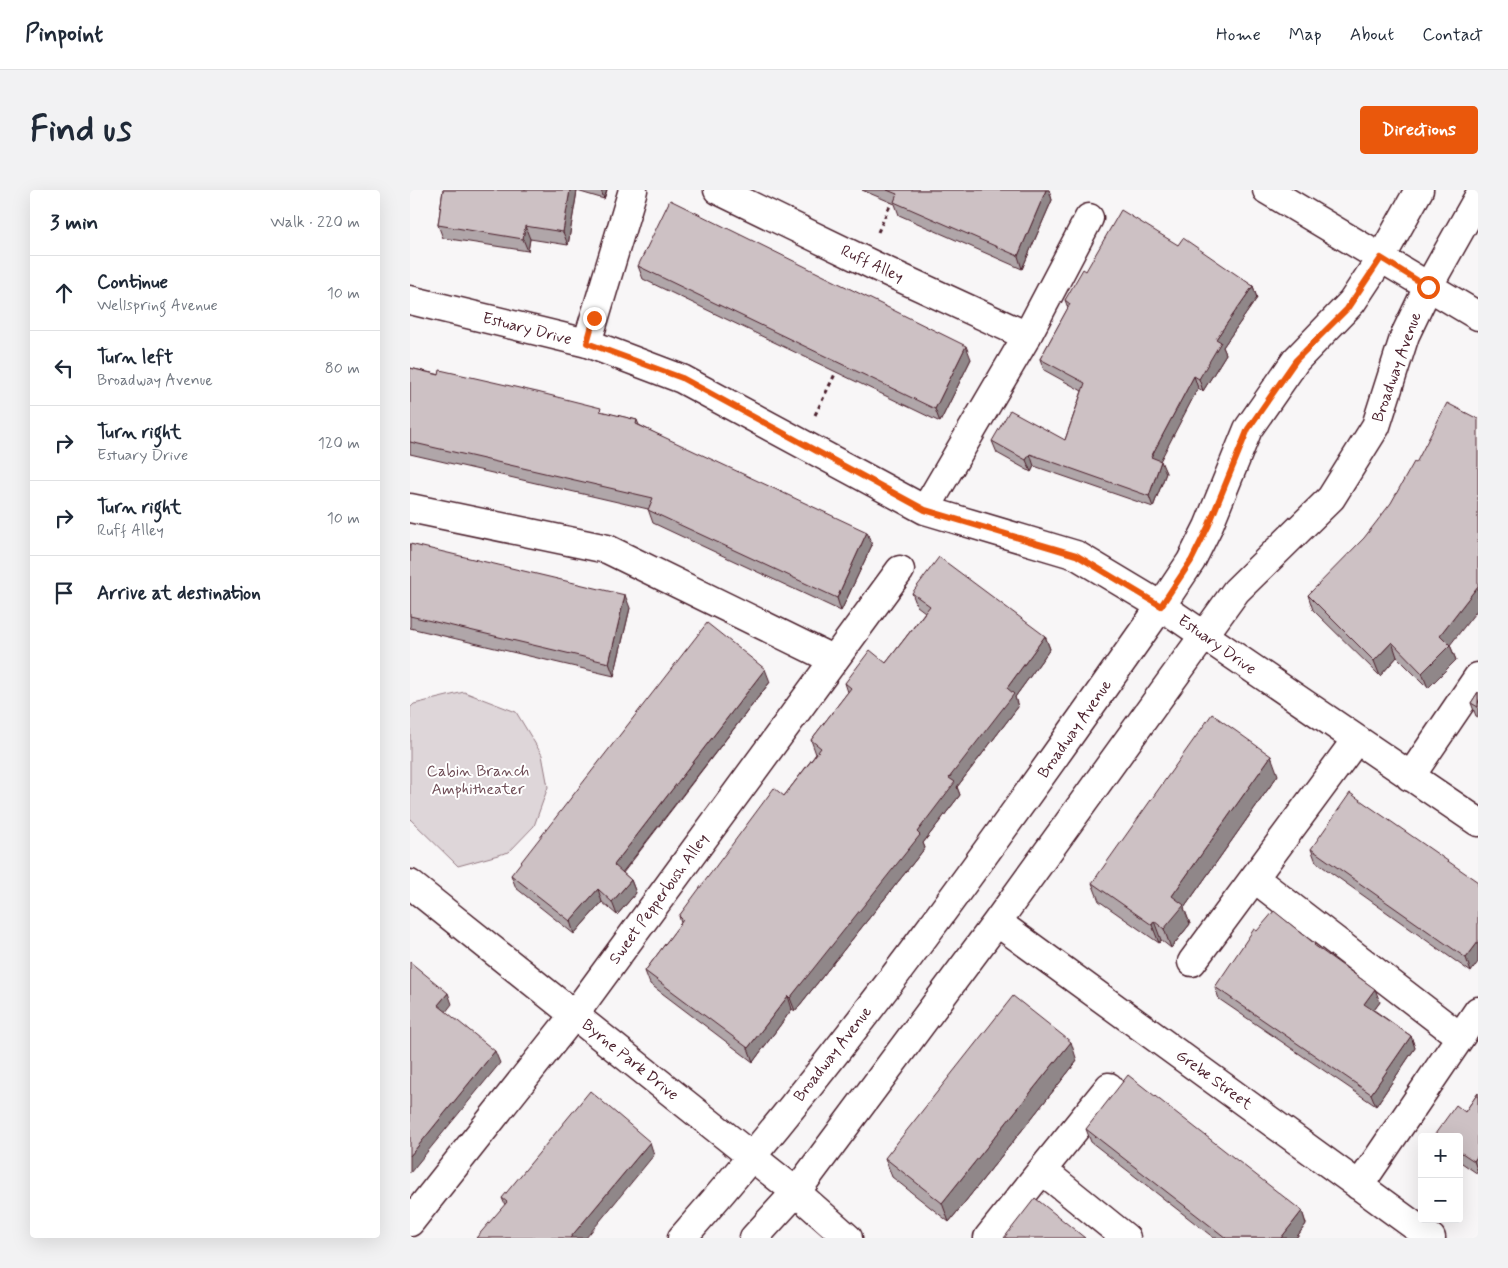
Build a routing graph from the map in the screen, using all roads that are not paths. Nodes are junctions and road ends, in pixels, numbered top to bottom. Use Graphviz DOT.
graph roads {
  1 [pos="633,190"];
  2 [pos="718,190"];
  3 [pos="1267,190"];
  4 [pos="1419,190"];
  5 [pos="1478,198"];
  6 [pos="1089,218"];
  7 [pos="1381,258"];
  8 [pos="1428,287"];
  9 [pos="410,300"];
  10 [pos="1478,316"];
  11 [pos="1027,336"];
  12 [pos="587,343"];
  13 [pos="410,508"];
  14 [pos="925,510"];
  15 [pos="900,570"];
  16 [pos="1161,606"];
  17 [pos="1204,636"];
  18 [pos="834,660"];
  19 [pos="1478,677"];
  20 [pos="1356,740"];
  21 [pos="1410,777"];
  22 [pos="1478,822"];
  23 [pos="1254,878"];
  24 [pos="410,884"];
  25 [pos="997,922"];
  26 [pos="1192,962"];
  27 [pos="1478,1011"];
  28 [pos="574,1015"];
  29 [pos="1459,1036"];
  30 [pos="1109,1087"];
  31 [pos="752,1158"];
  32 [pos="1042,1170"];
  33 [pos="1360,1186"];
  34 [pos="796,1192"];
  35 [pos="410,1222"];
  36 [pos="682,1238"];
  37 [pos="754,1238"];
  38 [pos="848,1238"];
  39 [pos="988,1238"];
  40 [pos="1126,1238"];
  41 [pos="1431,1238"];
  1 -- 12 [label="street"];
  2 -- 11 [label="street, Ruff Alley"];
  3 -- 7 [label="street"];
  4 -- 7 [label="street, Broadway Avenue"];
  5 -- 8 [label="street, Broadway Avenue"];
  6 -- 11 [label="street"];
  7 -- 8 [label="street"];
  7 -- 16 [label="street, Broadway Avenue"];
  8 -- 10 [label="street"];
  8 -- 17 [label="street, Broadway Avenue"];
  9 -- 12 [label="street, Estuary Drive"];
  11 -- 14 [label="street"];
  12 -- 14 [label="street, Estuary Drive"];
  13 -- 18 [label="street"];
  14 -- 16 [label="street, Estuary Drive"];
  15 -- 18 [label="street, Sweet Pepperbush Alley"];
  16 -- 17 [label="street, Estuary Drive"];
  16 -- 31 [label="street, Broadway Avenue"];
  17 -- 20 [label="street, Estuary Drive"];
  17 -- 25 [label="street, Broadway Avenue"];
  18 -- 28 [label="street, Sweet Pepperbush Alley"];
  19 -- 21 [label="street"];
  20 -- 21 [label="street, Estuary Drive"];
  20 -- 23 [label="street"];
  21 -- 22 [label="street, Estuary Drive"];
  23 -- 26 [label="street"];
  23 -- 29 [label="street"];
  24 -- 28 [label="street, Byrne Park Drive"];
  25 -- 33 [label="street, Grebe Street"];
  25 -- 34 [label="street, Broadway Avenue"];
  27 -- 29 [label="street"];
  28 -- 31 [label="street, Byrne Park Drive"];
  28 -- 35 [label="street, Sweet Pepperbush Alley"];
  29 -- 33 [label="street"];
  30 -- 32 [label="street"];
  31 -- 34 [label="street, Byrne Park Drive"];
  31 -- 36 [label="street, Broadway Avenue"];
  32 -- 39 [label="street"];
  32 -- 40 [label="street"];
  33 -- 41 [label="street, Grebe Street"];
  34 -- 37 [label="street, Broadway Avenue"];
  34 -- 38 [label="street, Byrne Park Drive"];
}
